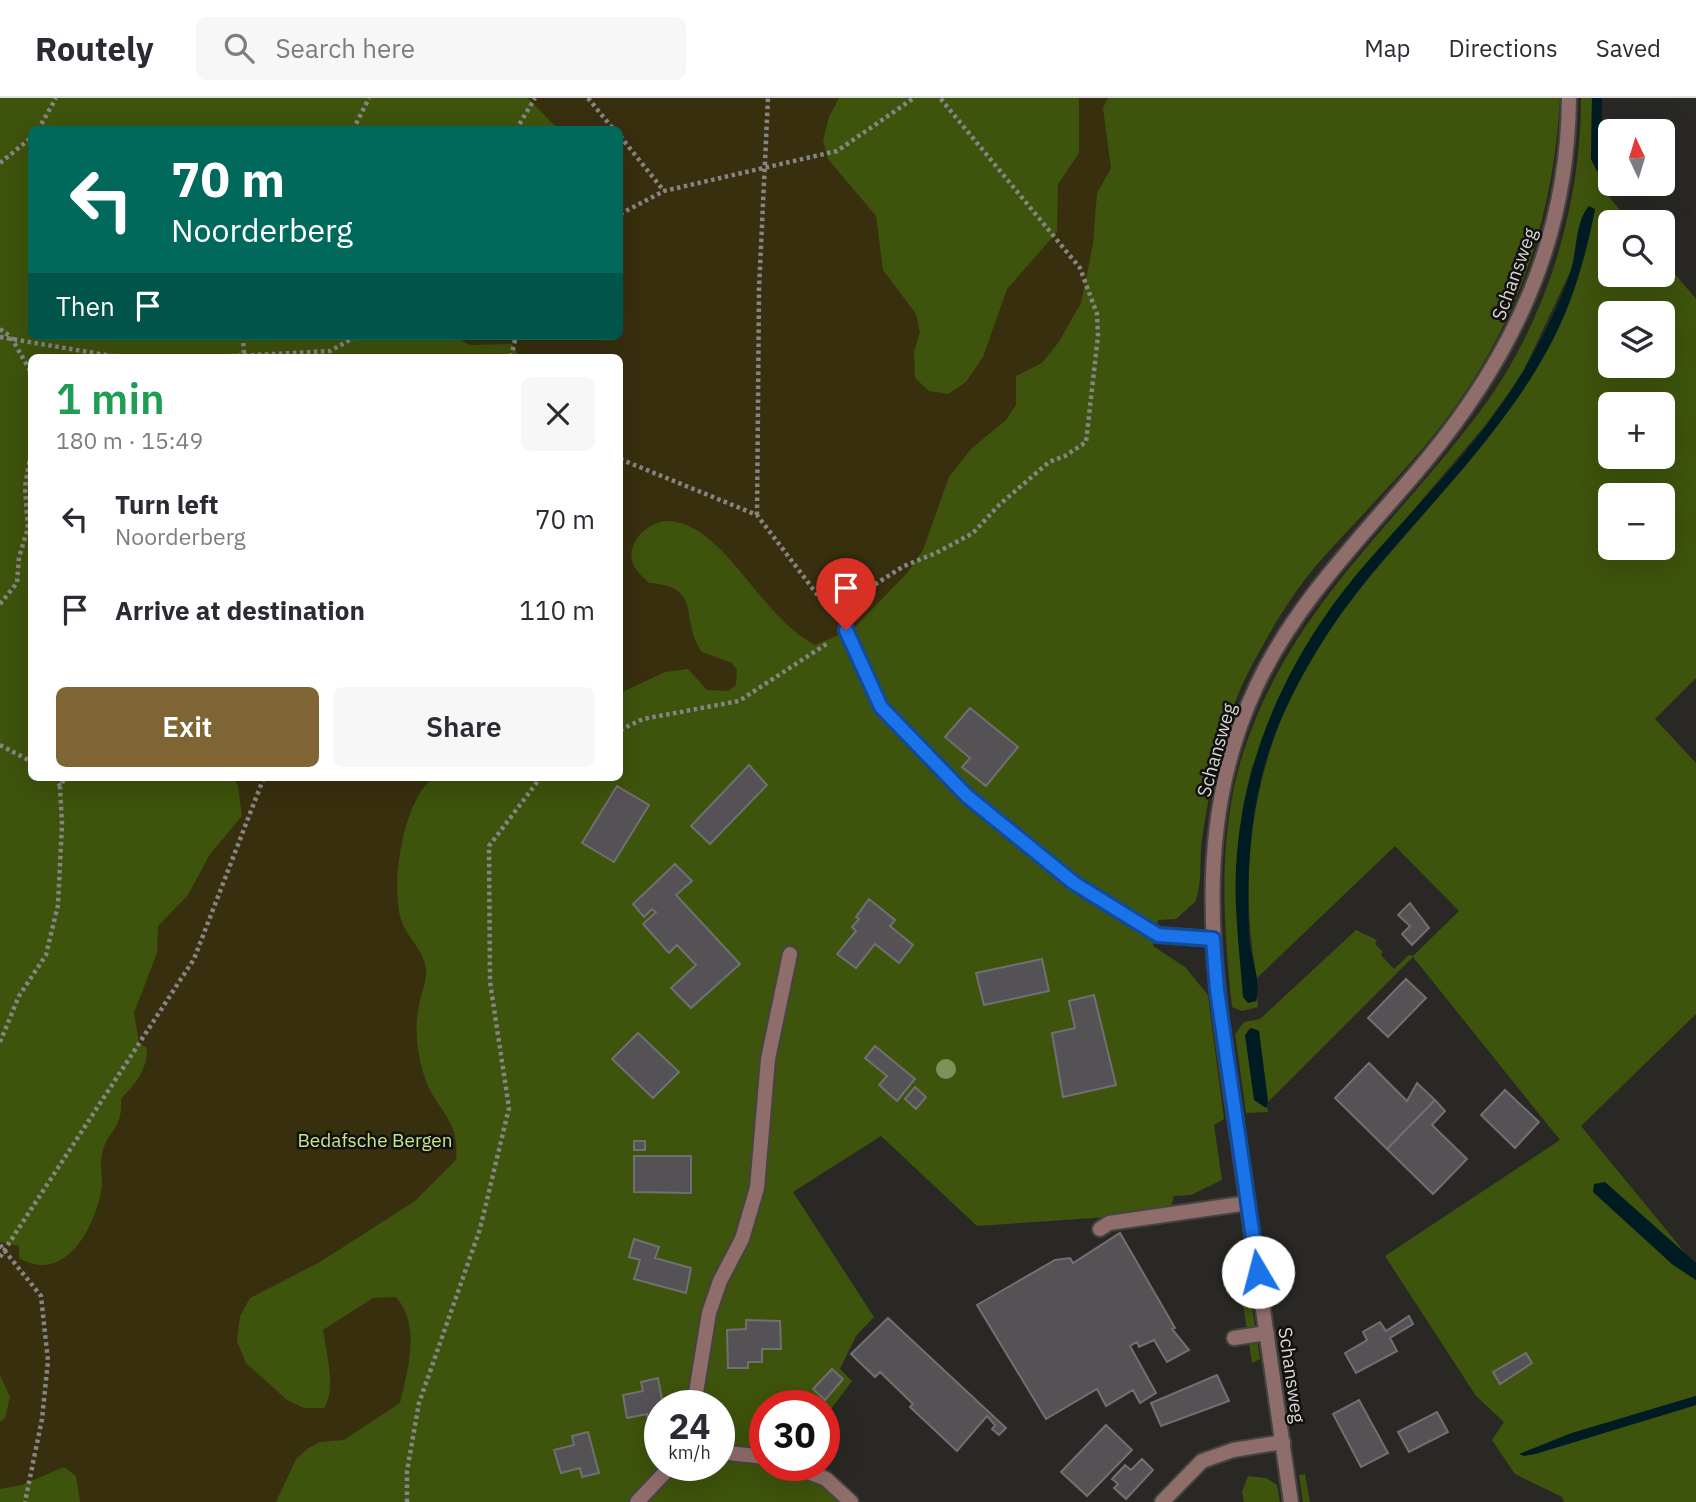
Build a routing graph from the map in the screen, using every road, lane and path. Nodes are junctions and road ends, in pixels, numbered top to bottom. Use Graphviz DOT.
graph roads {
  1 [pos="55,98"];
  2 [pos="369,98"];
  3 [pos="535,98"];
  4 [pos="588,98"];
  5 [pos="768,98"];
  6 [pos="914,98"];
  7 [pos="940,98"];
  8 [pos="1569,98"];
  9 [pos="40,126"];
  10 [pos="355,126"];
  11 [pos="518,126"];
  12 [pos="611,126"];
  13 [pos="28,140"];
  14 [pos="623,140"];
  15 [pos="0,163"];
  16 [pos="765,170"];
  17 [pos="664,191"];
  18 [pos="623,212"];
  19 [pos="0,329"];
  20 [pos="0,337"];
  21 [pos="11,337"];
  22 [pos="350,340"];
  23 [pos="102,354"];
  24 [pos="278,354"];
  25 [pos="28,367"];
  26 [pos="623,460"];
  27 [pos="28,469"];
  28 [pos="757,515"];
  29 [pos="28,528"];
  30 [pos="28,528"];
  31 [pos="0,604"];
  32 [pos="846,630"];
  33 [pos="623,729"];
  34 [pos="0,745"];
  35 [pos="28,760"];
  36 [pos="58,781"];
  37 [pos="63,781"];
  38 [pos="262,781"];
  39 [pos="538,781"];
  40 [pos="60,787"];
  41 [pos="1213,939"];
  42 [pos="790,954"];
  43 [pos="0,1042"];
  44 [pos="1248,1203"];
  45 [pos="1100,1228"];
  46 [pos="2,1247"];
  47 [pos="0,1257"];
  48 [pos="1267,1333"];
  49 [pos="1234,1338"];
  50 [pos="696,1390"];
  51 [pos="1283,1442"];
  52 [pos="658,1481"];
  53 [pos="828,1481"];
  54 [pos="25,1502"];
  55 [pos="407,1502"];
  56 [pos="638,1502"];
  57 [pos="851,1502"];
  58 [pos="1162,1502"];
  59 [pos="1291,1502"];
  1 -- 9 [label="path"];
  2 -- 10 [label="path"];
  3 -- 11 [label="path"];
  4 -- 12 [label="path"];
  5 -- 16 [label="path"];
  6 -- 16 [label="path"];
  7 -- 32 [label="path"];
  8 -- 41 [label="street, Schansweg"];
  13 -- 15 [label="path"];
  14 -- 17 [label="path"];
  16 -- 17 [label="path"];
  16 -- 28 [label="path"];
  17 -- 18 [label="path"];
  19 -- 21 [label="path"];
  20 -- 21 [label="path"];
  21 -- 23 [label="path"];
  21 -- 25 [label="path"];
  22 -- 24 [label="path"];
  26 -- 28 [label="path"];
  27 -- 30 [label="path"];
  28 -- 32 [label="path"];
  29 -- 31 [label="path"];
  32 -- 33 [label="path"];
  32 -- 41 [label="street"];
  34 -- 35 [label="path"];
  36 -- 40 [label="path"];
  37 -- 40 [label="path"];
  38 -- 46 [label="path"];
  39 -- 55 [label="path"];
  40 -- 43 [label="path"];
  41 -- 44 [label="street, Schansweg"];
  42 -- 50 [label="street"];
  44 -- 45 [label="street"];
  44 -- 48 [label="street, Schansweg"];
  46 -- 47 [label="path"];
  46 -- 54 [label="path"];
  48 -- 49 [label="street"];
  48 -- 51 [label="street, Schansweg"];
  51 -- 58 [label="street"];
  51 -- 59 [label="street, Schansweg"];
  52 -- 56 [label="street"];
  53 -- 57 [label="street"];
}
